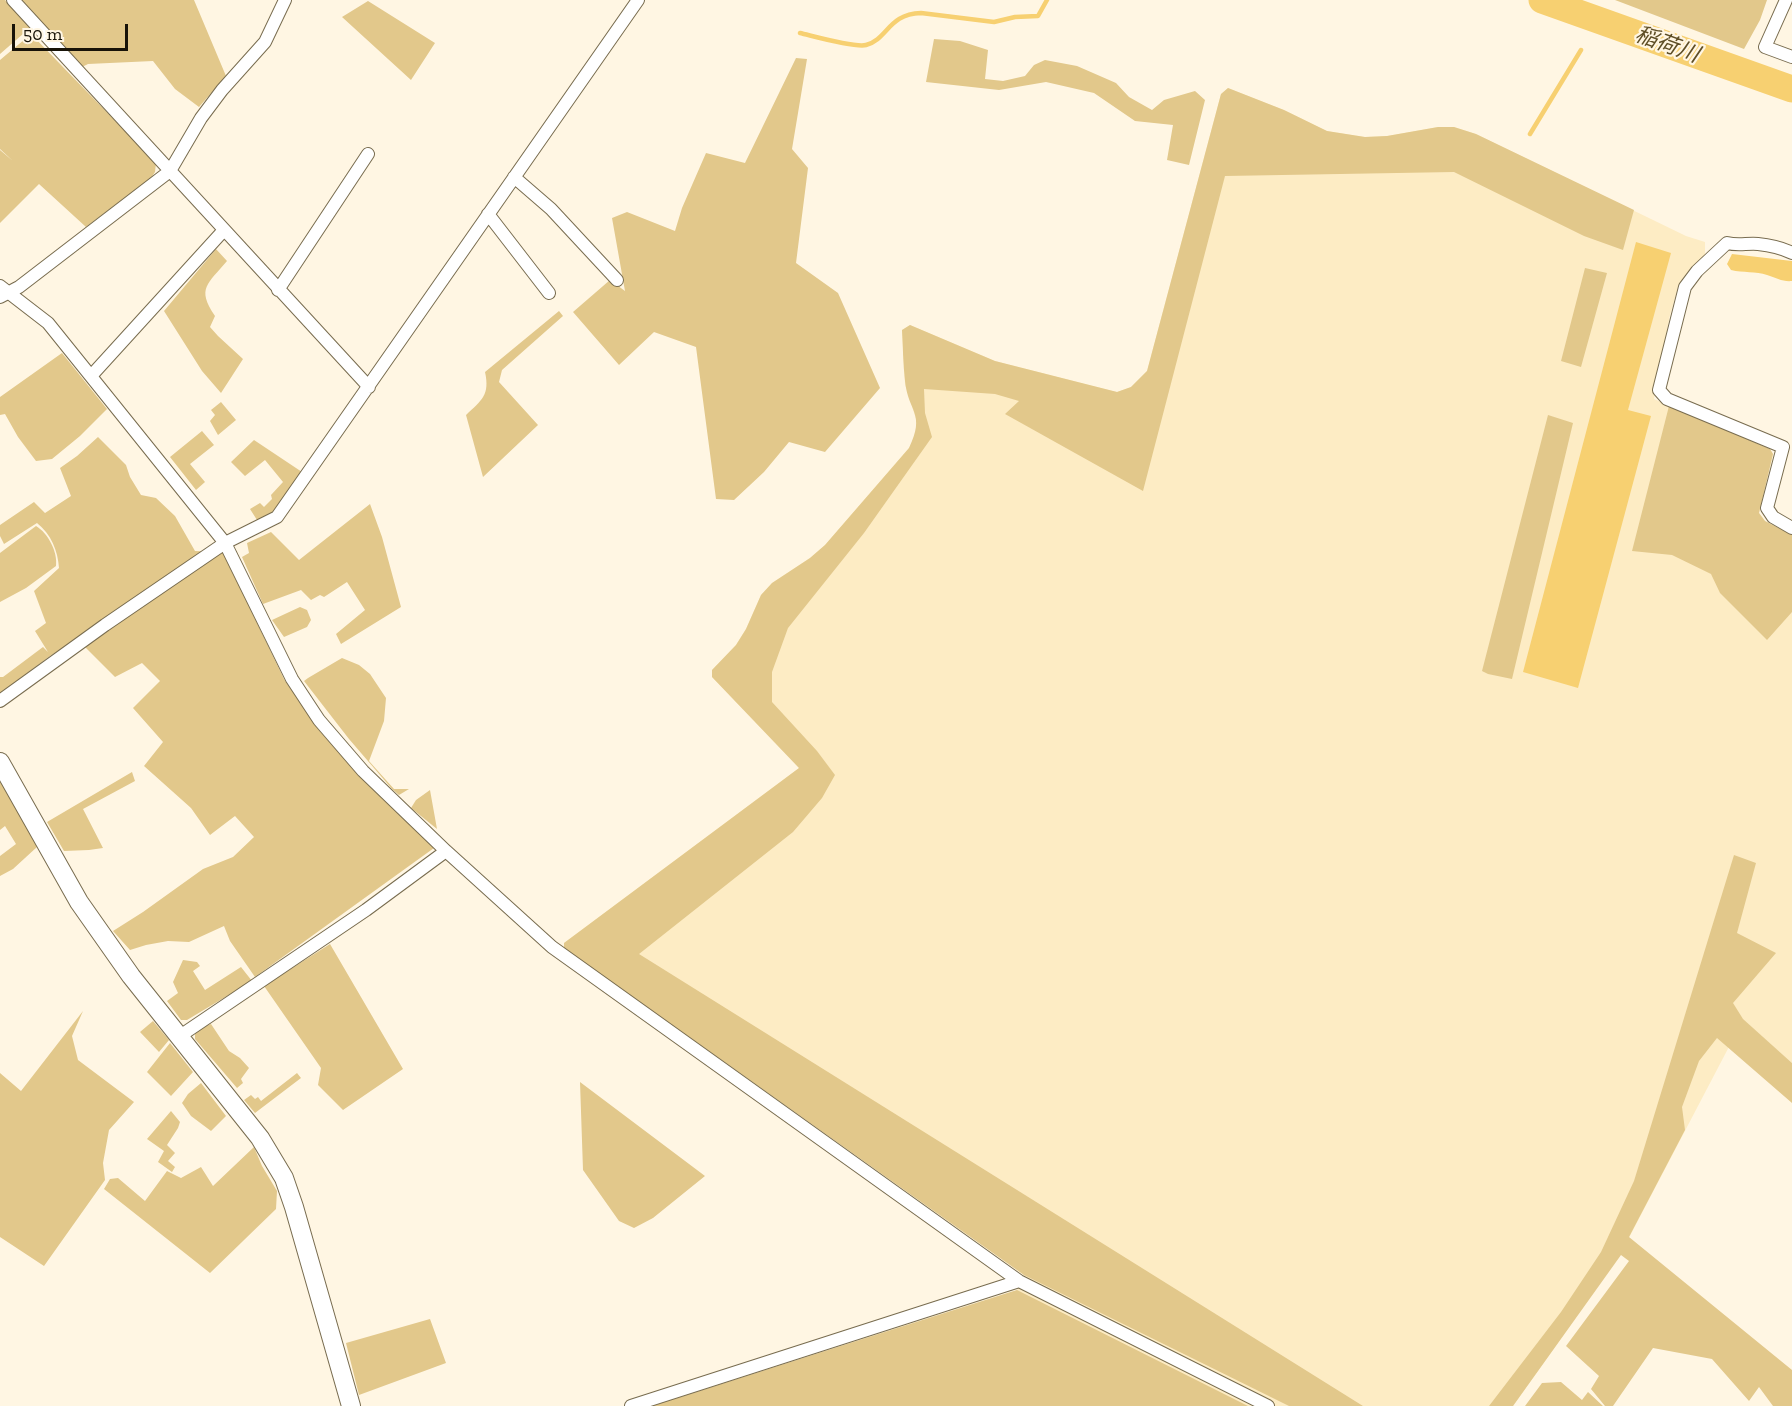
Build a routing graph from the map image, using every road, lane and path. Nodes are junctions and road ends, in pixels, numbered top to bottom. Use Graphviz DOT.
graph roads {
  1 [pos="13,0"];
  2 [pos="285,0"];
  3 [pos="638,0"];
  4 [pos="1786,0"];
  5 [pos="1792,57"];
  6 [pos="368,154"];
  7 [pos="170,171"];
  8 [pos="514,177"];
  9 [pos="488,214"];
  10 [pos="224,230"];
  11 [pos="1792,253"];
  12 [pos="617,280"];
  13 [pos="278,290"];
  14 [pos="3,292"];
  15 [pos="549,293"];
  16 [pos="91,376"];
  17 [pos="369,387"];
  18 [pos="1792,528"];
  19 [pos="225,543"];
  20 [pos="0,701"];
  21 [pos="0,762"];
  22 [pos="446,851"];
  23 [pos="180,1036"];
  24 [pos="1019,1281"];
  25 [pos="351,1406"];
  26 [pos="631,1406"];
  27 [pos="1268,1406"];
  1 -- 7 [label="street"];
  2 -- 7 [label="street"];
  3 -- 8 [label="street"];
  4 -- 5 [label="street"];
  6 -- 13 [label="street"];
  7 -- 10 [label="street"];
  7 -- 14 [label="street"];
  8 -- 9 [label="street"];
  8 -- 12 [label="street"];
  9 -- 15 [label="street"];
  9 -- 17 [label="street"];
  10 -- 13 [label="street"];
  10 -- 16 [label="street"];
  11 -- 18 [label="street"];
  13 -- 17 [label="street"];
  14 -- 16 [label="street"];
  16 -- 19 [label="street"];
  17 -- 19 [label="street"];
  19 -- 20 [label="street"];
  19 -- 22 [label="street"];
  21 -- 23 [label="street"];
  22 -- 23 [label="street"];
  22 -- 24 [label="street"];
  23 -- 25 [label="street"];
  24 -- 26 [label="street"];
  24 -- 27 [label="street"];
}
